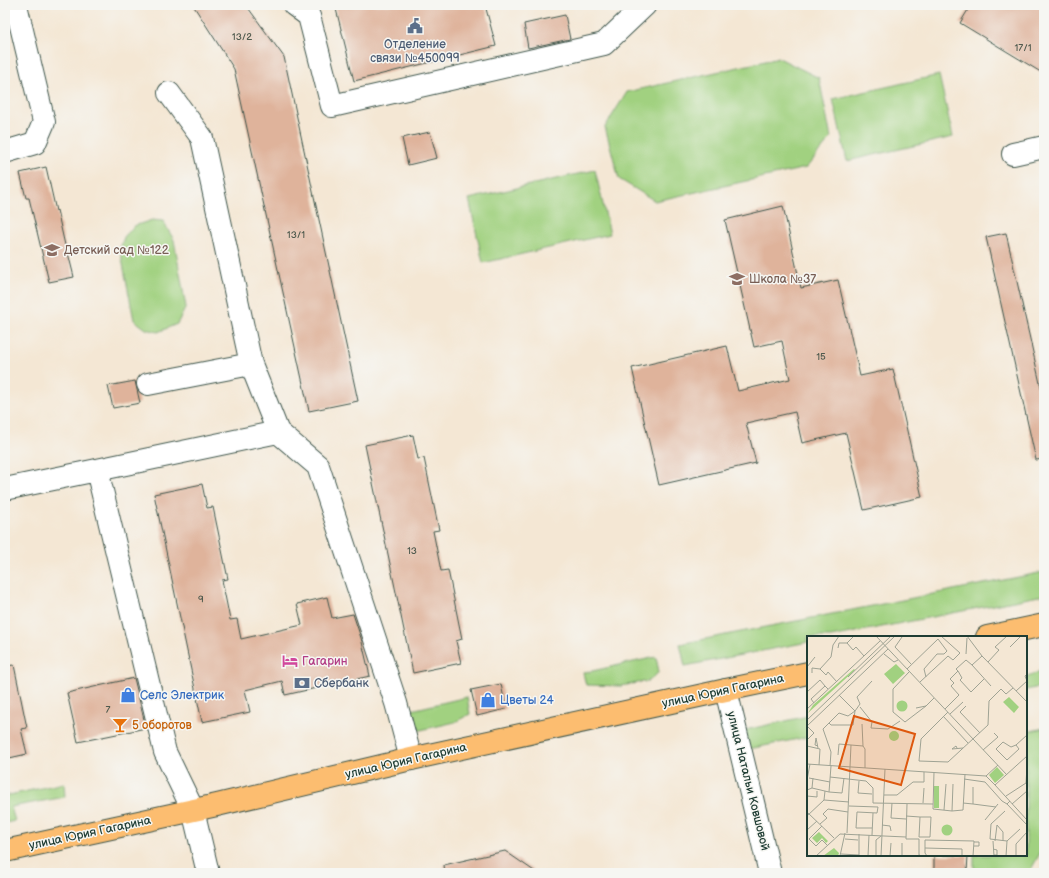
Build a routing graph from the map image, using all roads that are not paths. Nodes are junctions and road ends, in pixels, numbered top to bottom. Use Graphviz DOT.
graph roads {
  1 [pos="16,5"];
  2 [pos="294,5"];
  3 [pos="645,5"];
  4 [pos="169,93"];
  5 [pos="1044,147"];
  6 [pos="5,152"];
  7 [pos="1013,154"];
  8 [pos="251,364"];
  9 [pos="148,384"];
  10 [pos="278,432"];
  11 [pos="97,470"];
  12 [pos="5,489"];
  13 [pos="1044,626"];
  14 [pos="992,636"];
  15 [pos="807,673"];
  16 [pos="726,690"];
  17 [pos="411,759"];
  18 [pos="194,810"];
  19 [pos="5,851"];
  20 [pos="208,873"];
  21 [pos="770,873"];
  1 -- 6 [label="street"];
  2 -- 3 [label="street"];
  4 -- 8 [label="street"];
  5 -- 7 [label="street"];
  8 -- 9 [label="street"];
  8 -- 10 [label="street"];
  10 -- 11 [label="street"];
  10 -- 17 [label="street"];
  11 -- 12 [label="street"];
  11 -- 18 [label="street"];
  13 -- 14 [label="main road"];
  15 -- 16 [label="main road, улица Юрия Гагарина"];
  16 -- 17 [label="main road, улица Юрия Гагарина"];
  16 -- 21 [label="street, улица Натальи Ковшовой"];
  17 -- 18 [label="main road, улица Юрия Гагарина"];
  18 -- 19 [label="main road, улица Юрия Гагарина"];
  18 -- 20 [label="street"];
}
